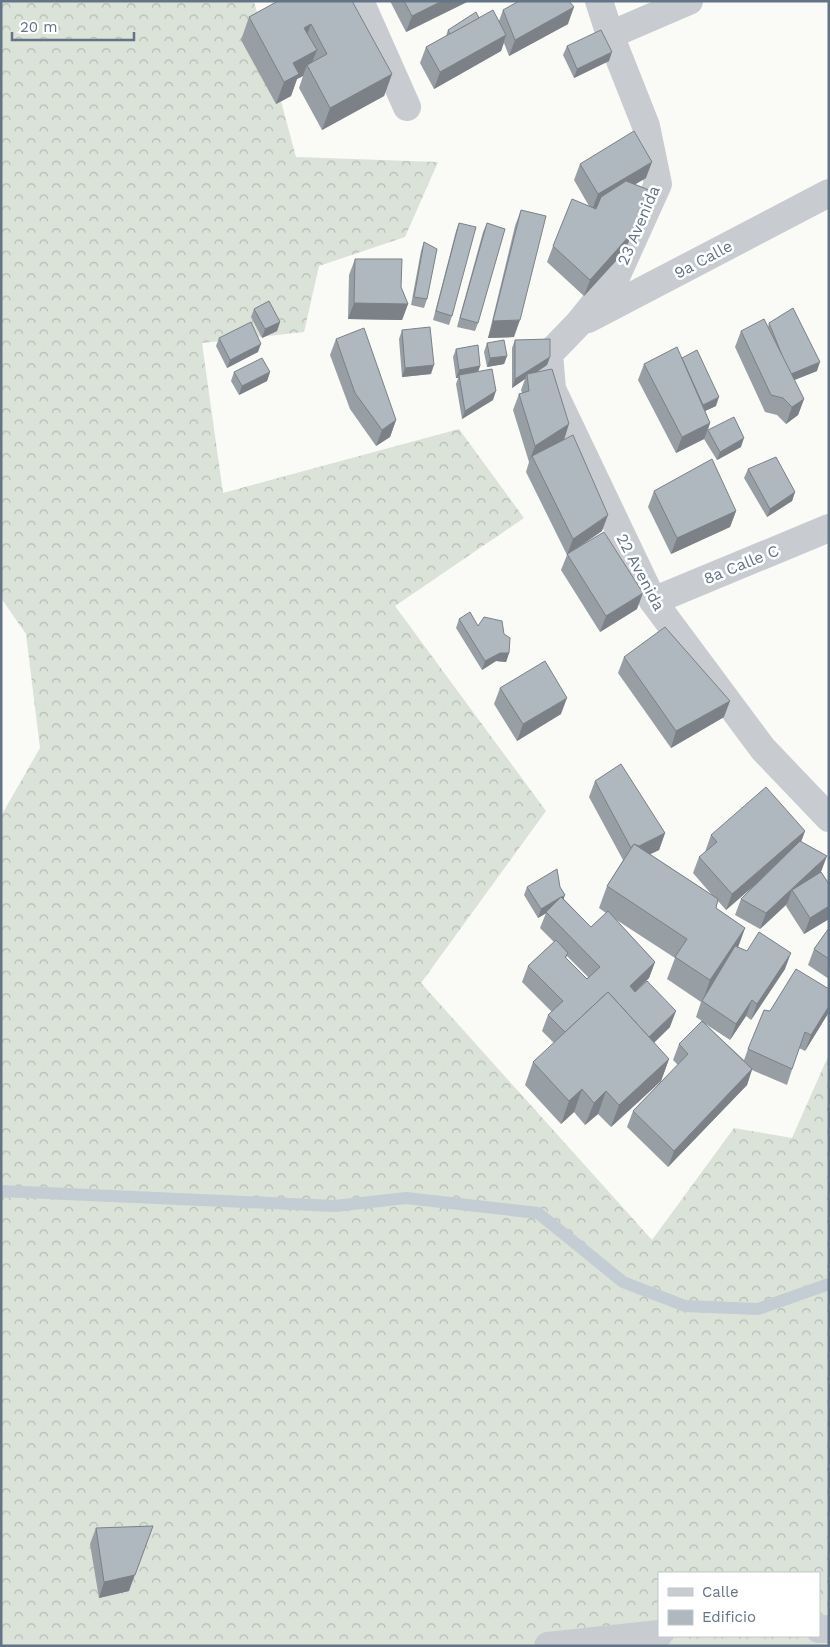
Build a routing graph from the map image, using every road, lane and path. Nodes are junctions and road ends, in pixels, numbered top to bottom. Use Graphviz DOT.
graph roads {
  1 [pos="360,1"];
  2 [pos="599,1"];
  3 [pos="689,1"];
  4 [pos="610,35"];
  5 [pos="407,107"];
  6 [pos="829,194"];
  7 [pos="578,324"];
  8 [pos="829,528"];
  9 [pos="653,601"];
  10 [pos="829,818"];
  11 [pos="658,1634"];
  12 [pos="548,1646"];
  1 -- 5 [label="street"];
  2 -- 4 [label="street, 23 Avenida"];
  3 -- 4 [label="street"];
  4 -- 7 [label="street, 23 Avenida"];
  6 -- 7 [label="street, 9a Calle"];
  7 -- 9 [label="street, 22 Avenida"];
  8 -- 9 [label="street, 8a Calle C"];
  9 -- 10 [label="street, 22 Avenida"];
  11 -- 12 [label="street"];
}
